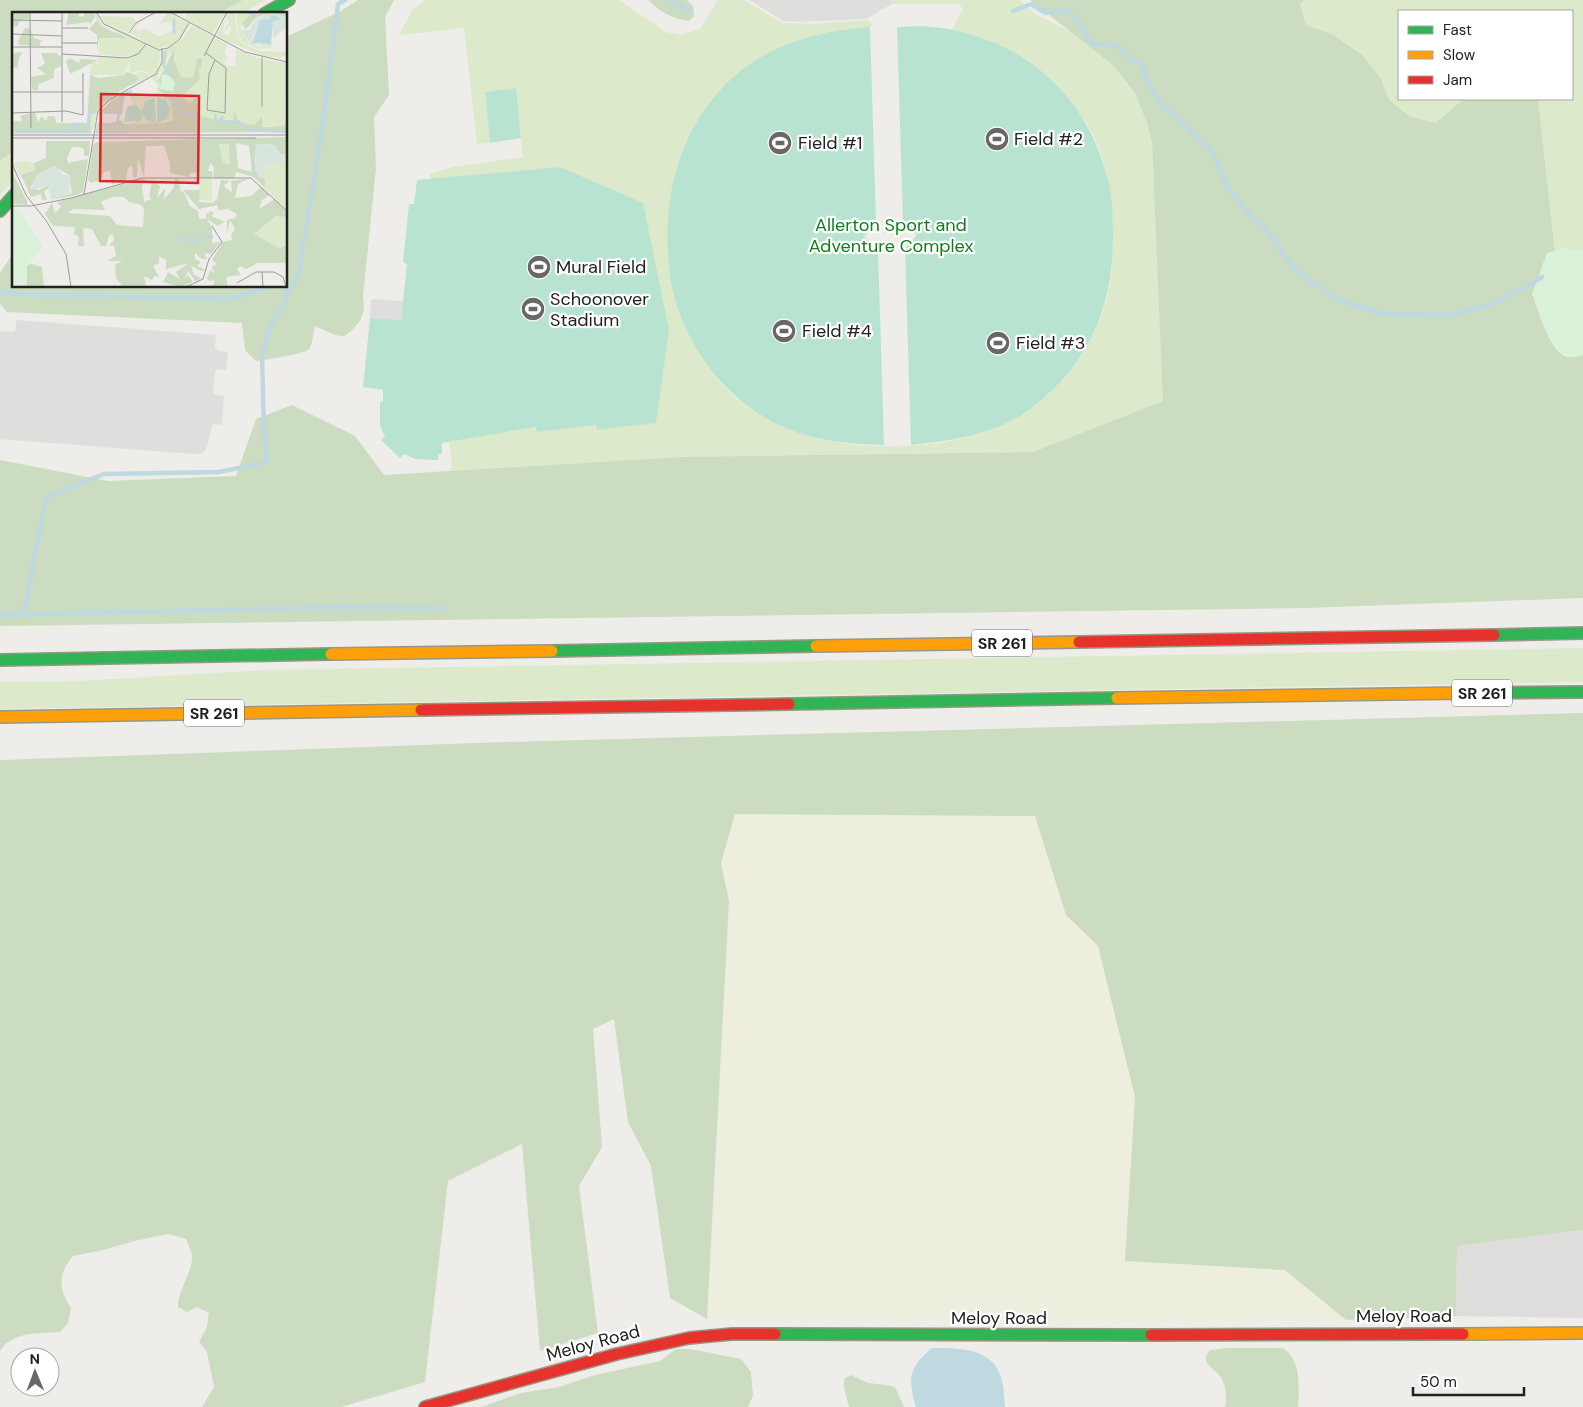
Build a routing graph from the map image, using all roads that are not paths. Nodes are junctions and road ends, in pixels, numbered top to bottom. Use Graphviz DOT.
graph roads {
  1 [pos="289,0"];
  2 [pos="268,12"];
  3 [pos="12,197"];
  4 [pos="0,211"];
  5 [pos="1583,633"];
  6 [pos="0,660"];
  7 [pos="1583,692"];
  8 [pos="0,717"];
  9 [pos="1583,1333"];
  10 [pos="425,1407"];
  1 -- 2 [label="main road"];
  3 -- 4 [label="main road"];
  5 -- 6 [label="main road, SR 261"];
  7 -- 8 [label="main road, SR 261"];
  9 -- 10 [label="main road, Meloy Road"];
}
